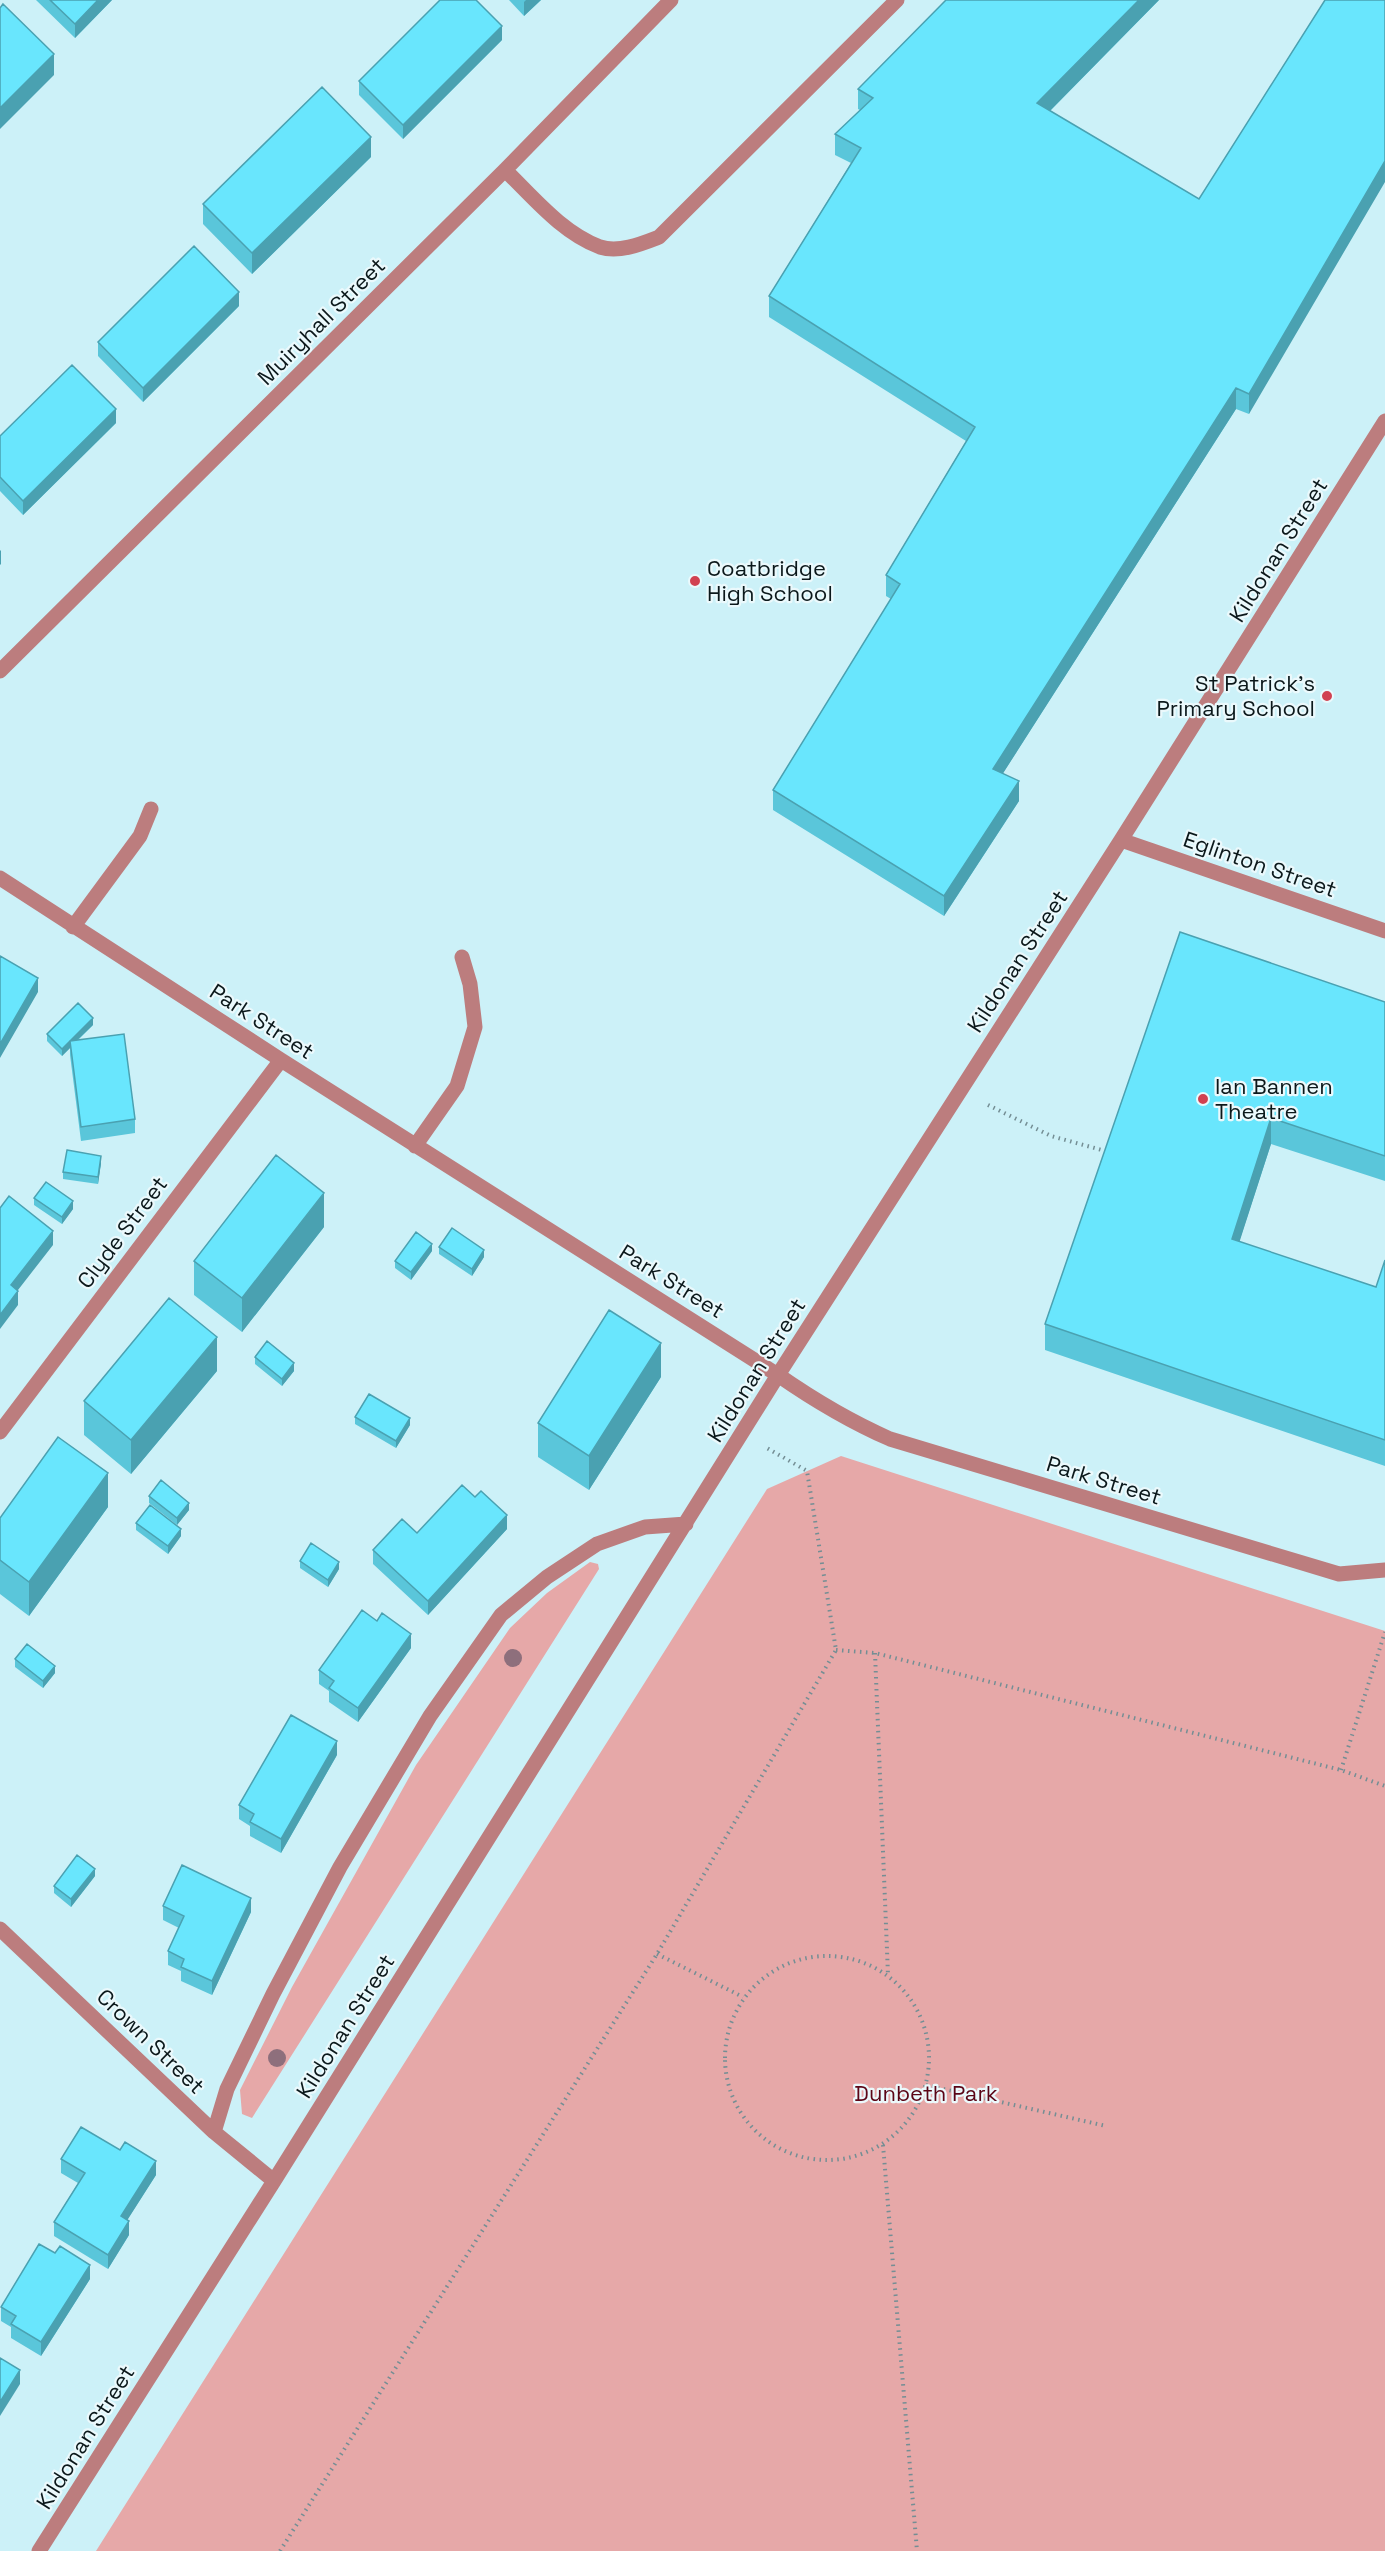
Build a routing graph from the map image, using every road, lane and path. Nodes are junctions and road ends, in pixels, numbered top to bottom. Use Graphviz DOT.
graph roads {
  1 [pos="671,0"];
  2 [pos="897,0"];
  3 [pos="504,170"];
  4 [pos="1385,421"];
  5 [pos="0,671"];
  6 [pos="151,809"];
  7 [pos="1121,840"];
  8 [pos="0,878"];
  9 [pos="73,927"];
  10 [pos="1385,930"];
  11 [pos="462,957"];
  12 [pos="281,1060"];
  13 [pos="961,1091"];
  14 [pos="415,1146"];
  15 [pos="1113,1153"];
  16 [pos="778,1375"];
  17 [pos="0,1432"];
  18 [pos="742,1433"];
  19 [pos="686,1524"];
  20 [pos="1385,1570"];
  21 [pos="1385,1632"];
  22 [pos="836,1650"];
  23 [pos="875,1653"];
  24 [pos="1341,1770"];
  25 [pos="1385,1786"];
  26 [pos="0,1929"];
  27 [pos="657,1954"];
  28 [pos="888,1976"];
  29 [pos="743,1997"];
  30 [pos="926,2085"];
  31 [pos="1106,2126"];
  32 [pos="214,2132"];
  33 [pos="883,2145"];
  34 [pos="274,2181"];
  35 [pos="39,2551"];
  36 [pos="280,2551"];
  37 [pos="917,2551"];
  1 -- 3 [label="street, Muiryhall Street"];
  2 -- 3 [label="street"];
  3 -- 5 [label="street, Muiryhall Street"];
  4 -- 7 [label="street, Kildonan Street"];
  6 -- 9 [label="street"];
  7 -- 10 [label="street, Eglinton Street"];
  7 -- 13 [label="street, Kildonan Street"];
  8 -- 9 [label="street, Park Street"];
  9 -- 12 [label="street, Park Street"];
  11 -- 14 [label="street"];
  12 -- 14 [label="street, Park Street"];
  12 -- 17 [label="street, Clyde Street"];
  13 -- 15 [label="path"];
  13 -- 16 [label="street, Kildonan Street"];
  14 -- 16 [label="street, Park Street"];
  16 -- 18 [label="street, Kildonan Street"];
  16 -- 20 [label="street, Park Street"];
  18 -- 19 [label="street, Kildonan Street"];
  18 -- 22 [label="path"];
  19 -- 32 [label="street"];
  19 -- 34 [label="street, Kildonan Street"];
  21 -- 24 [label="path"];
  22 -- 23 [label="path"];
  22 -- 27 [label="path"];
  23 -- 24 [label="path"];
  23 -- 28 [label="path"];
  24 -- 25 [label="path"];
  26 -- 32 [label="street, Crown Street"];
  27 -- 29 [label="path"];
  27 -- 36 [label="path"];
  28 -- 29 [label="path"];
  28 -- 30 [label="path"];
  29 -- 33 [label="path"];
  30 -- 31 [label="path"];
  30 -- 33 [label="path"];
  32 -- 34 [label="street, Crown Street"];
  33 -- 37 [label="path"];
  34 -- 35 [label="street, Kildonan Street"];
}
